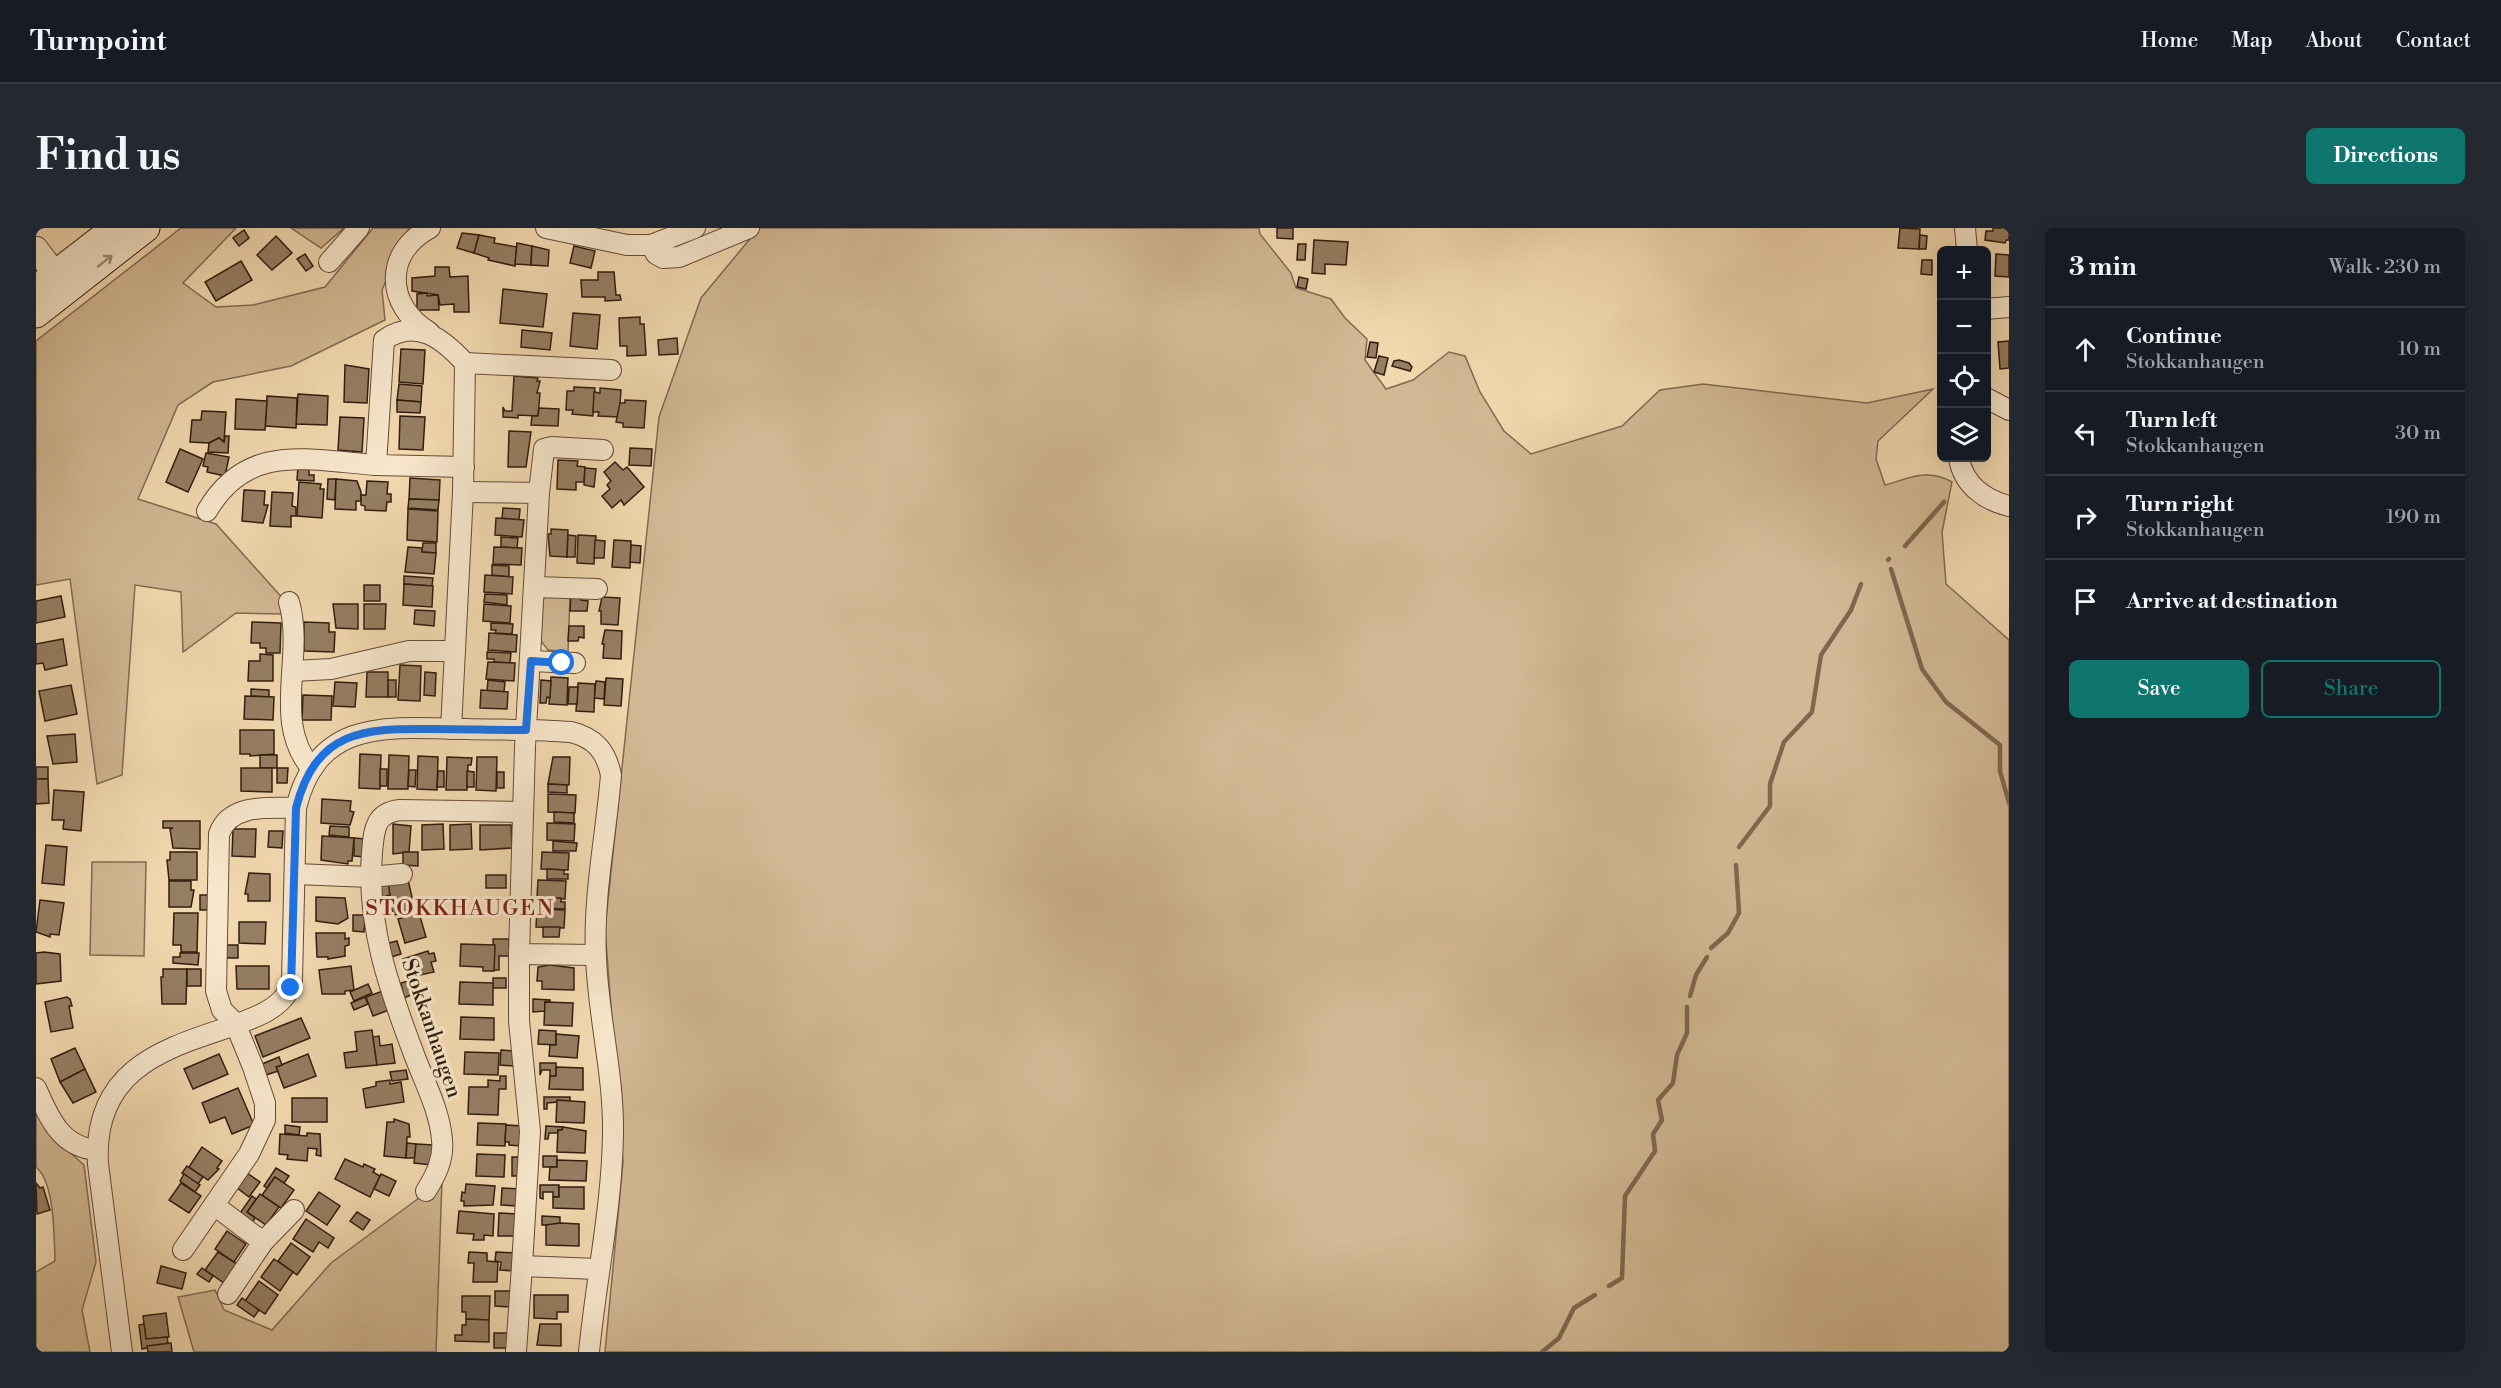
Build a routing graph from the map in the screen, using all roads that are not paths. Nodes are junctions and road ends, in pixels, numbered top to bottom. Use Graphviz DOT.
graph roads {
  1 [pos="115,228"];
  2 [pos="147,228"];
  3 [pos="359,228"];
  4 [pos="430,228"];
  5 [pos="546,228"];
  6 [pos="695,228"];
  7 [pos="749,228"];
  8 [pos="1965,228"];
  9 [pos="651,245"];
  10 [pos="1967,246"];
  11 [pos="36,249"];
  12 [pos="329,262"];
  13 [pos="47,282"];
  14 [pos="2009,307"];
  15 [pos="1991,309"];
  16 [pos="36,314"];
  17 [pos="429,332"];
  18 [pos="465,363"];
  19 [pos="611,370"];
  20 [pos="1991,401"];
  21 [pos="2009,410"];
  22 [pos="603,450"];
  23 [pos="1960,462"];
  24 [pos="376,465"];
  25 [pos="464,467"];
  26 [pos="463,492"];
  27 [pos="539,493"];
  28 [pos="2009,506"];
  29 [pos="207,511"];
  30 [pos="535,587"];
  31 [pos="597,589"];
  32 [pos="289,602"];
  33 [pos="454,651"];
  34 [pos="531,661"];
  35 [pos="575,663"];
  36 [pos="293,671"];
  37 [pos="451,729"];
  38 [pos="526,730"];
  39 [pos="312,769"];
  40 [pos="296,808"];
  41 [pos="523,812"];
  42 [pos="294,874"];
  43 [pos="402,874"];
  44 [pos="370,876"];
  45 [pos="519,954"];
  46 [pos="596,955"];
  47 [pos="235,1023"];
  48 [pos="36,1088"];
  49 [pos="97,1150"];
  50 [pos="426,1191"];
  51 [pos="214,1205"];
  52 [pos="294,1210"];
  53 [pos="263,1242"];
  54 [pos="183,1250"];
  55 [pos="522,1266"];
  56 [pos="598,1269"];
  57 [pos="228,1294"];
  58 [pos="122,1352"];
  59 [pos="516,1352"];
  60 [pos="589,1352"];
  1 -- 13 [label="main road"];
  13 -- 2 [label="main road, one-way"];
  3 -- 12 [label="street"];
  4 -- 17 [label="street"];
  5 -- 9 [label="street"];
  6 -- 9 [label="street"];
  7 -- 9 [label="street"];
  8 -- 10 [label="street"];
  11 -- 13 [label="street"];
  13 -- 16 [label="main road"];
  14 -- 15 [label="street"];
  17 -- 18 [label="street"];
  17 -- 24 [label="street"];
  18 -- 19 [label="street"];
  18 -- 25 [label="street"];
  20 -- 21 [label="street"];
  22 -- 27 [label="street"];
  23 -- 28 [label="street"];
  24 -- 25 [label="street"];
  24 -- 29 [label="street"];
  25 -- 26 [label="street"];
  26 -- 27 [label="street"];
  26 -- 33 [label="street"];
  27 -- 30 [label="street"];
  30 -- 31 [label="street"];
  30 -- 34 [label="street"];
  32 -- 36 [label="street"];
  33 -- 36 [label="street"];
  33 -- 37 [label="street"];
  34 -- 35 [label="street"];
  34 -- 38 [label="street"];
  36 -- 39 [label="street"];
  37 -- 38 [label="street"];
  37 -- 39 [label="street"];
  38 -- 41 [label="street"];
  38 -- 46 [label="street"];
  39 -- 40 [label="street"];
  40 -- 42 [label="street"];
  40 -- 47 [label="street"];
  41 -- 44 [label="street, Stokkanhaugen"];
  41 -- 45 [label="street"];
  42 -- 44 [label="street"];
  42 -- 47 [label="street"];
  43 -- 44 [label="street"];
  44 -- 50 [label="street, Stokkanhaugen"];
  45 -- 46 [label="street"];
  45 -- 55 [label="street"];
  46 -- 56 [label="street"];
  47 -- 49 [label="street"];
  47 -- 51 [label="street"];
  48 -- 49 [label="street"];
  49 -- 58 [label="street"];
  51 -- 53 [label="street"];
  51 -- 54 [label="street"];
  52 -- 53 [label="street"];
  53 -- 57 [label="street"];
  55 -- 56 [label="street"];
  55 -- 59 [label="street"];
  56 -- 60 [label="street"];
}
